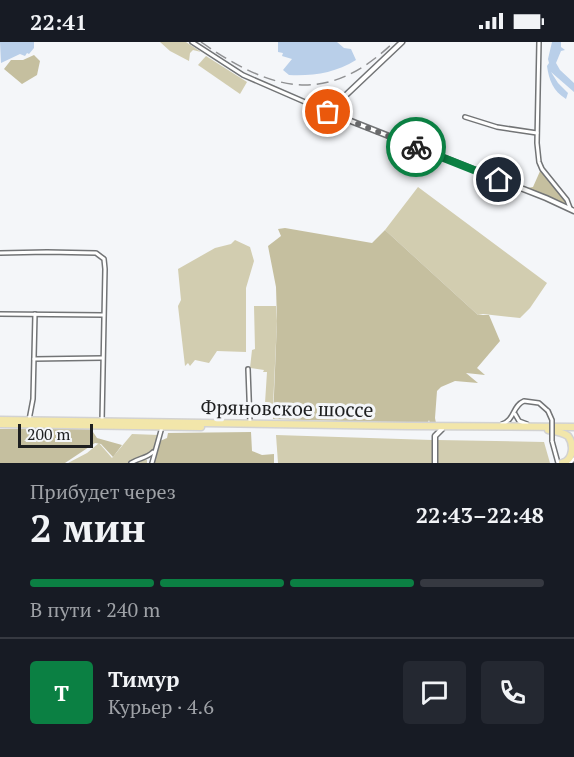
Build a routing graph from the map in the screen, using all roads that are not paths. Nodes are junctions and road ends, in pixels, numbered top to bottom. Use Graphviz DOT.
graph roads {
  1 [pos="192,42"];
  2 [pos="402,42"];
  3 [pos="539,42"];
  4 [pos="328,112"];
  5 [pos="465,117"];
  6 [pos="537,133"];
  7 [pos="572,210"];
  8 [pos="0,253"];
  9 [pos="0,314"];
  10 [pos="35,314"];
  11 [pos="104,315"];
  12 [pos="102,358"];
  13 [pos="34,359"];
  14 [pos="248,369"];
  15 [pos="515,409"];
  16 [pos="29,420"];
  17 [pos="102,421"];
  18 [pos="0,422"];
  19 [pos="250,423"];
  20 [pos="489,426"];
  21 [pos="162,427"];
  22 [pos="548,428"];
  23 [pos="442,429"];
  24 [pos="574,429"];
  25 [pos="430,430"];
  26 [pos="435,436"];
  27 [pos="155,451"];
  28 [pos="574,459"];
  29 [pos="131,463"];
  30 [pos="152,463"];
  31 [pos="435,463"];
  32 [pos="560,463"];
  33 [pos="570,463"];
  1 -- 4 [label="street"];
  2 -- 4 [label="street"];
  3 -- 6 [label="street"];
  4 -- 7 [label="street"];
  5 -- 6 [label="street"];
  6 -- 7 [label="street"];
  8 -- 11 [label="street"];
  9 -- 10 [label="street"];
  10 -- 11 [label="street"];
  10 -- 13 [label="street"];
  11 -- 12 [label="street"];
  12 -- 13 [label="street"];
  12 -- 17 [label="street"];
  13 -- 16 [label="street"];
  14 -- 19 [label="street"];
  15 -- 20 [label="street"];
  15 -- 22 [label="street"];
  15 -- 32 [label="street, bridge"];
  16 -- 17 [label="main road, Фряновское шоссе"];
  16 -- 18 [label="main road, Фряновское шоссе"];
  17 -- 19 [label="main road, Фряновское шоссе"];
  18 -- 21 [label="main road, Фряновское шоссе"];
  19 -- 20 [label="main road, Фряновское шоссе"];
  20 -- 22 [label="main road, Фряновское шоссе"];
  21 -- 25 [label="main road, Фряновское шоссе"];
  21 -- 27 [label="street"];
  22 -- 23 [label="main road, Фряновское шоссе"];
  22 -- 24 [label="main road, Фряновское шоссе"];
  22 -- 32 [label="main road"];
  23 -- 25 [label="main road, Фряновское шоссе"];
  23 -- 26 [label="street"];
  25 -- 26 [label="street"];
  26 -- 31 [label="street"];
  27 -- 29 [label="street"];
  27 -- 30 [label="street"];
  28 -- 33 [label="street"];
}
